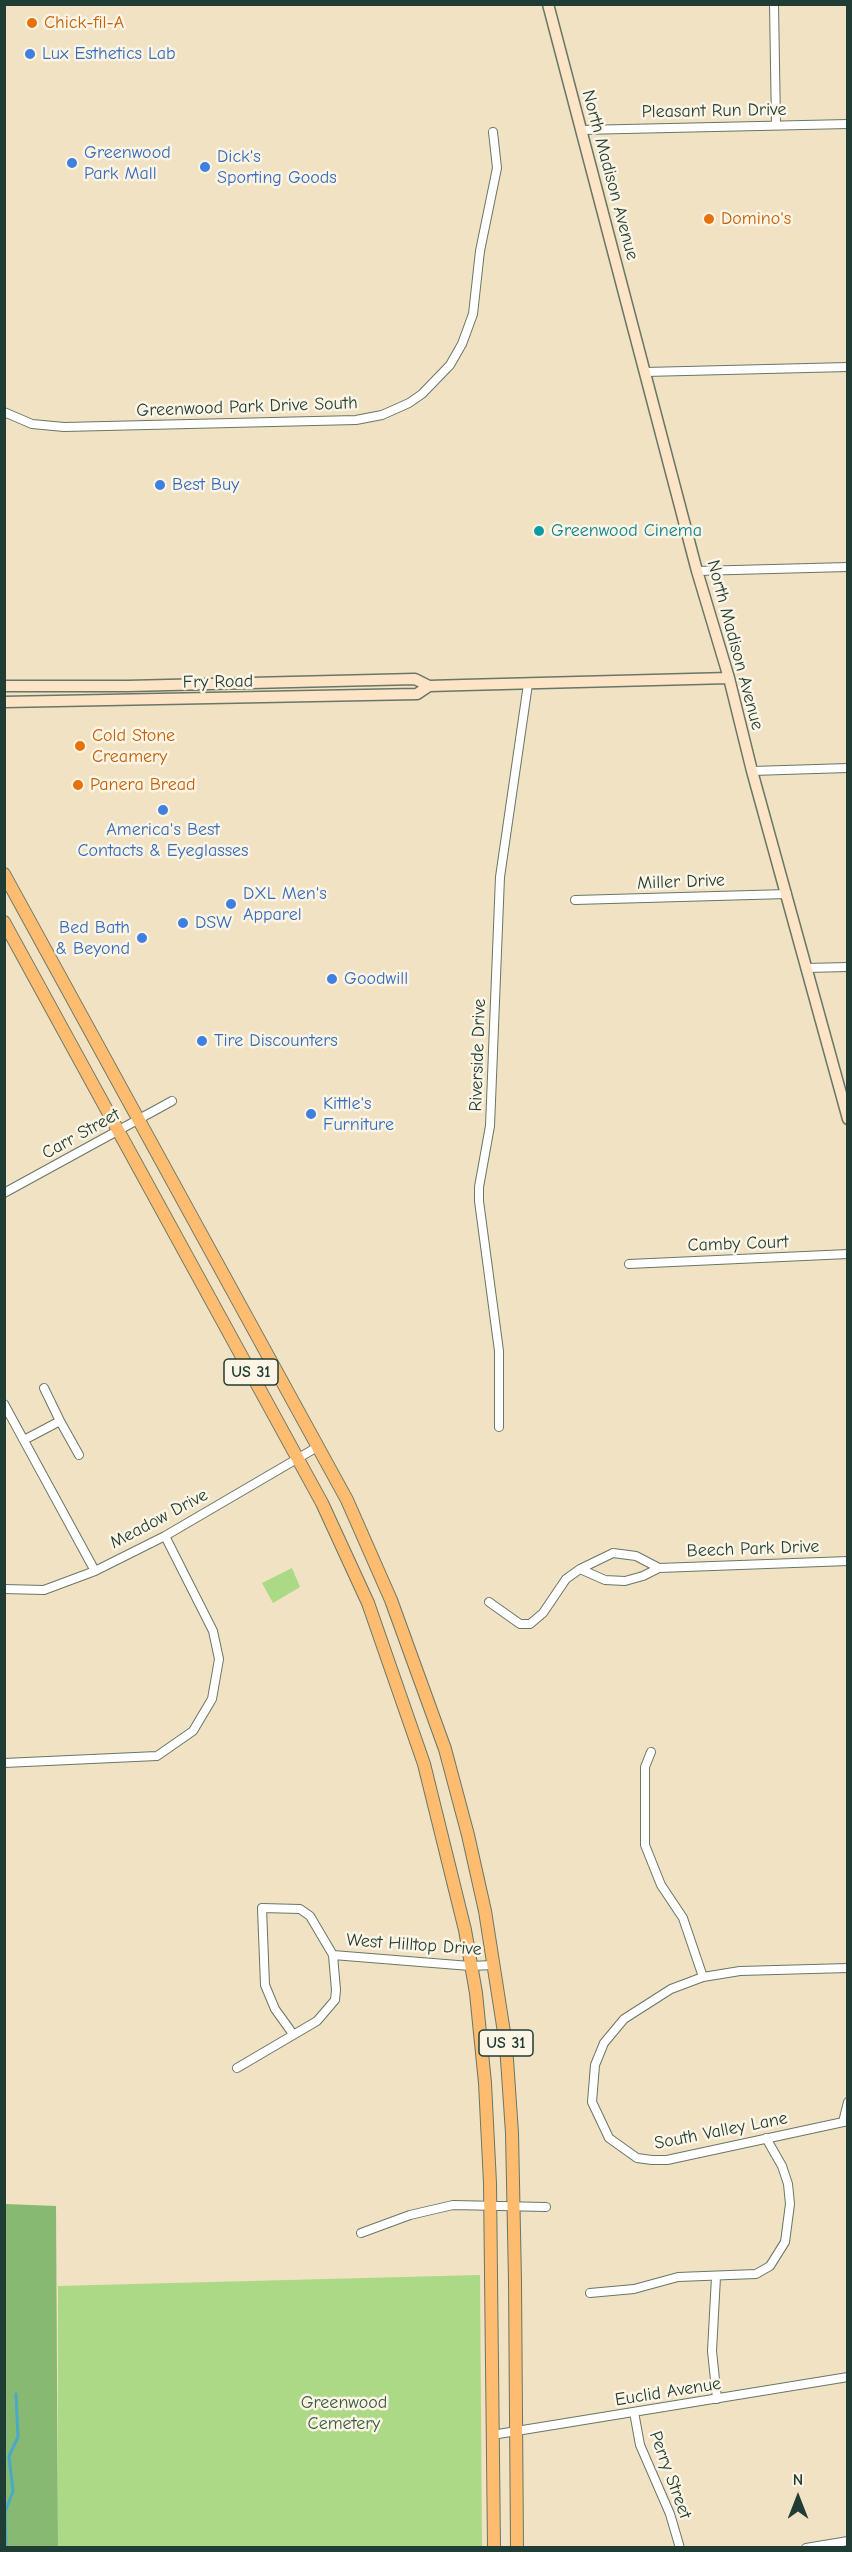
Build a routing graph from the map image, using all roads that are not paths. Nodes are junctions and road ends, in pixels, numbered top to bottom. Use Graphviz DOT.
graph roads {
  1 [pos="548,4"];
  2 [pos="774,4"];
  3 [pos="848,124"];
  4 [pos="776,125"];
  5 [pos="581,130"];
  6 [pos="493,132"];
  7 [pos="848,367"];
  8 [pos="645,372"];
  9 [pos="5,412"];
  10 [pos="848,567"];
  11 [pos="697,572"];
  12 [pos="729,678"];
  13 [pos="528,684"];
  14 [pos="4,686"];
  15 [pos="429,686"];
  16 [pos="4,702"];
  17 [pos="848,768"];
  18 [pos="752,771"];
  19 [pos="4,874"];
  20 [pos="787,894"];
  21 [pos="575,900"];
  22 [pos="4,922"];
  23 [pos="848,967"];
  24 [pos="806,968"];
  25 [pos="172,1101"];
  26 [pos="139,1119"];
  27 [pos="848,1119"];
  28 [pos="119,1130"];
  29 [pos="4,1193"];
  30 [pos="848,1254"];
  31 [pos="629,1264"];
  32 [pos="44,1388"];
  33 [pos="4,1404"];
  34 [pos="60,1421"];
  35 [pos="499,1427"];
  36 [pos="24,1440"];
  37 [pos="319,1446"];
  38 [pos="79,1455"];
  39 [pos="297,1459"];
  40 [pos="165,1536"];
  41 [pos="848,1561"];
  42 [pos="659,1568"];
  43 [pos="580,1569"];
  44 [pos="95,1570"];
  45 [pos="4,1589"];
  46 [pos="489,1602"];
  47 [pos="651,1752"];
  48 [pos="4,1763"];
  49 [pos="333,1954"];
  50 [pos="493,1965"];
  51 [pos="470,1966"];
  52 [pos="848,1968"];
  53 [pos="703,1977"];
  54 [pos="293,2034"];
  55 [pos="237,2067"];
  56 [pos="848,2102"];
  57 [pos="845,2122"];
  58 [pos="766,2138"];
  59 [pos="490,2207"];
  60 [pos="546,2207"];
  61 [pos="514,2208"];
  62 [pos="361,2233"];
  63 [pos="716,2277"];
  64 [pos="590,2293"];
  65 [pos="848,2378"];
  66 [pos="717,2399"];
  67 [pos="634,2412"];
  68 [pos="515,2431"];
  69 [pos="492,2435"];
  70 [pos="848,2541"];
  71 [pos="494,2547"];
  72 [pos="517,2547"];
  73 [pos="680,2547"];
  74 [pos="806,2547"];
  1 -- 5 [label="main road, North Madison Avenue"];
  2 -- 4 [label="street"];
  3 -- 4 [label="street, Pleasant Run Drive"];
  4 -- 5 [label="street, Pleasant Run Drive"];
  5 -- 8 [label="main road, North Madison Avenue"];
  6 -- 9 [label="street, Greenwood Park Drive South"];
  7 -- 8 [label="street"];
  8 -- 11 [label="main road, North Madison Avenue"];
  10 -- 11 [label="street"];
  11 -- 12 [label="main road, North Madison Avenue"];
  12 -- 13 [label="main road, Fry Road"];
  12 -- 18 [label="main road, North Madison Avenue"];
  13 -- 15 [label="main road, Fry Road"];
  13 -- 35 [label="street, Riverside Drive"];
  14 -- 15 [label="main road, Fry Road"];
  15 -- 16 [label="main road, Fry Road"];
  17 -- 18 [label="street"];
  18 -- 20 [label="main road, North Madison Avenue"];
  19 -- 26 [label="main road, US 31"];
  20 -- 21 [label="street, Miller Drive"];
  20 -- 24 [label="main road, North Madison Avenue"];
  22 -- 28 [label="main road, US 31"];
  23 -- 24 [label="street"];
  24 -- 27 [label="main road, North Madison Avenue"];
  25 -- 26 [label="street, Carr Street"];
  26 -- 28 [label="street, Carr Street"];
  26 -- 37 [label="main road, US 31"];
  28 -- 29 [label="street, Carr Street"];
  28 -- 39 [label="main road, US 31"];
  30 -- 31 [label="street, Camby Court"];
  32 -- 34 [label="street"];
  33 -- 36 [label="street"];
  34 -- 36 [label="street"];
  34 -- 38 [label="street"];
  36 -- 44 [label="street"];
  37 -- 39 [label="street, Meadow Drive"];
  37 -- 50 [label="main road, US 31"];
  39 -- 40 [label="street, Meadow Drive"];
  39 -- 51 [label="main road, US 31"];
  40 -- 44 [label="street, Meadow Drive"];
  40 -- 48 [label="street"];
  41 -- 42 [label="street, Beech Park Drive"];
  42 -- 43 [label="street, Beech Park Drive"];
  42 -- 43 [label="street, Beech Park Drive"];
  43 -- 46 [label="street, Beech Park Drive"];
  44 -- 45 [label="street, Meadow Drive"];
  47 -- 53 [label="street"];
  49 -- 51 [label="street, West Hilltop Drive"];
  49 -- 54 [label="street, West Hilltop Drive"];
  49 -- 54 [label="street, West Hilltop Drive"];
  50 -- 51 [label="street, West Hilltop Drive"];
  50 -- 61 [label="main road, US 31"];
  51 -- 59 [label="main road, US 31"];
  52 -- 53 [label="street"];
  53 -- 58 [label="street, South Valley Lane"];
  54 -- 55 [label="street, West Hilltop Drive"];
  56 -- 57 [label="street"];
  57 -- 58 [label="street, South Valley Lane"];
  58 -- 63 [label="street"];
  59 -- 61 [label="street"];
  59 -- 62 [label="street"];
  59 -- 69 [label="main road, US 31"];
  60 -- 61 [label="street"];
  61 -- 68 [label="main road, US 31"];
  63 -- 64 [label="street"];
  63 -- 66 [label="street"];
  65 -- 66 [label="street, Euclid Avenue"];
  66 -- 67 [label="street, Euclid Avenue"];
  67 -- 68 [label="street, Euclid Avenue"];
  67 -- 73 [label="street, Perry Street"];
  68 -- 69 [label="street, Euclid Avenue"];
  68 -- 72 [label="main road, US 31"];
  69 -- 71 [label="main road, US 31"];
  70 -- 74 [label="street"];
}
